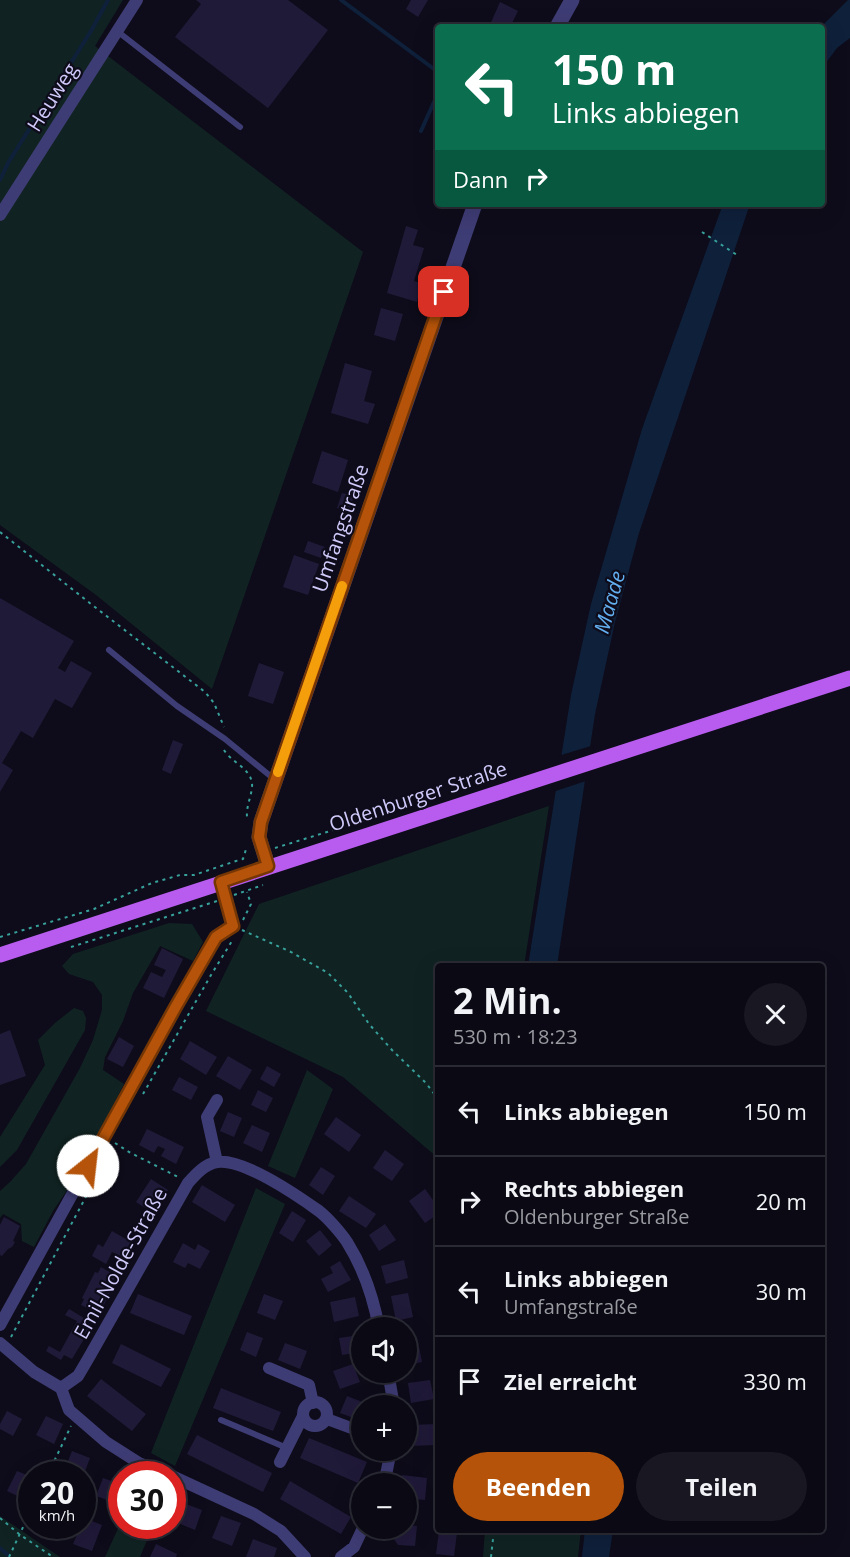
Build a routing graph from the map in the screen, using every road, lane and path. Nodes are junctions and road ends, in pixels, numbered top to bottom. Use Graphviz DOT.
graph roads {
  1 [pos="137,0"];
  2 [pos="572,0"];
  3 [pos="559,24"];
  4 [pos="116,31"];
  5 [pos="240,127"];
  6 [pos="474,207"];
  7 [pos="0,215"];
  8 [pos="702,232"];
  9 [pos="737,255"];
  10 [pos="0,532"];
  11 [pos="109,651"];
  12 [pos="850,678"];
  13 [pos="225,739"];
  14 [pos="275,780"];
  15 [pos="248,821"];
  16 [pos="268,866"];
  17 [pos="241,875"];
  18 [pos="221,882"];
  19 [pos="238,928"];
  20 [pos="0,937"];
  21 [pos="0,955"];
  22 [pos="143,1093"];
  23 [pos="435,1095"];
  24 [pos="217,1100"];
  25 [pos="115,1143"];
  26 [pos="217,1162"];
  27 [pos="188,1183"];
  28 [pos="93,1184"];
  29 [pos="377,1317"];
  30 [pos="0,1325"];
  31 [pos="3,1345"];
  32 [pos="269,1368"];
  33 [pos="61,1388"];
  34 [pos="313,1403"];
  35 [pos="75,1417"];
  36 [pos="303,1418"];
  37 [pos="327,1419"];
  38 [pos="221,1420"];
  39 [pos="351,1428"];
  40 [pos="287,1448"];
  41 [pos="54,1461"];
  42 [pos="136,1461"];
  43 [pos="280,1462"];
  44 [pos="186,1482"];
  45 [pos="0,1518"];
  46 [pos="18,1533"];
  47 [pos="494,1533"];
  48 [pos="18,1536"];
  49 [pos="26,1539"];
  50 [pos="358,1539"];
  51 [pos="9,1557"];
  52 [pos="53,1557"];
  53 [pos="305,1557"];
  54 [pos="341,1557"];
  55 [pos="491,1557"];
  1 -- 4 [label="street, Heuweg"];
  2 -- 3 [label="street"];
  4 -- 5 [label="lane"];
  4 -- 7 [label="street, Heuweg"];
  6 -- 14 [label="street, Umfangstraße"];
  8 -- 9 [label="path"];
  10 -- 13 [label="path"];
  11 -- 13 [label="lane"];
  12 -- 16 [label="main road, Oldenburger Straße"];
  13 -- 14 [label="lane"];
  13 -- 15 [label="path"];
  14 -- 16 [label="street, Umfangstraße"];
  16 -- 17 [label="main road, Oldenburger Straße"];
  17 -- 18 [label="main road, Oldenburger Straße"];
  17 -- 19 [label="path"];
  17 -- 20 [label="path"];
  18 -- 19 [label="lane"];
  18 -- 21 [label="main road, Oldenburger Straße"];
  19 -- 22 [label="path"];
  19 -- 23 [label="path"];
  19 -- 30 [label="street"];
  24 -- 26 [label="street"];
  25 -- 27 [label="path"];
  26 -- 27 [label="street, Emil-Nolde-Straße"];
  26 -- 29 [label="street"];
  27 -- 33 [label="street, Emil-Nolde-Straße"];
  28 -- 31 [label="path"];
  31 -- 33 [label="street"];
  32 -- 34 [label="street"];
  33 -- 35 [label="street"];
  34 -- 36 [label="street"];
  34 -- 37 [label="street"];
  35 -- 41 [label="path"];
  35 -- 42 [label="street"];
  36 -- 37 [label="street"];
  36 -- 40 [label="street"];
  37 -- 39 [label="street"];
  38 -- 40 [label="lane"];
  40 -- 43 [label="street"];
  44 -- 53 [label="street"];
  45 -- 46 [label="path"];
  47 -- 55 [label="path"];
  48 -- 51 [label="path"];
  49 -- 52 [label="path"];
  50 -- 54 [label="street"];
}
